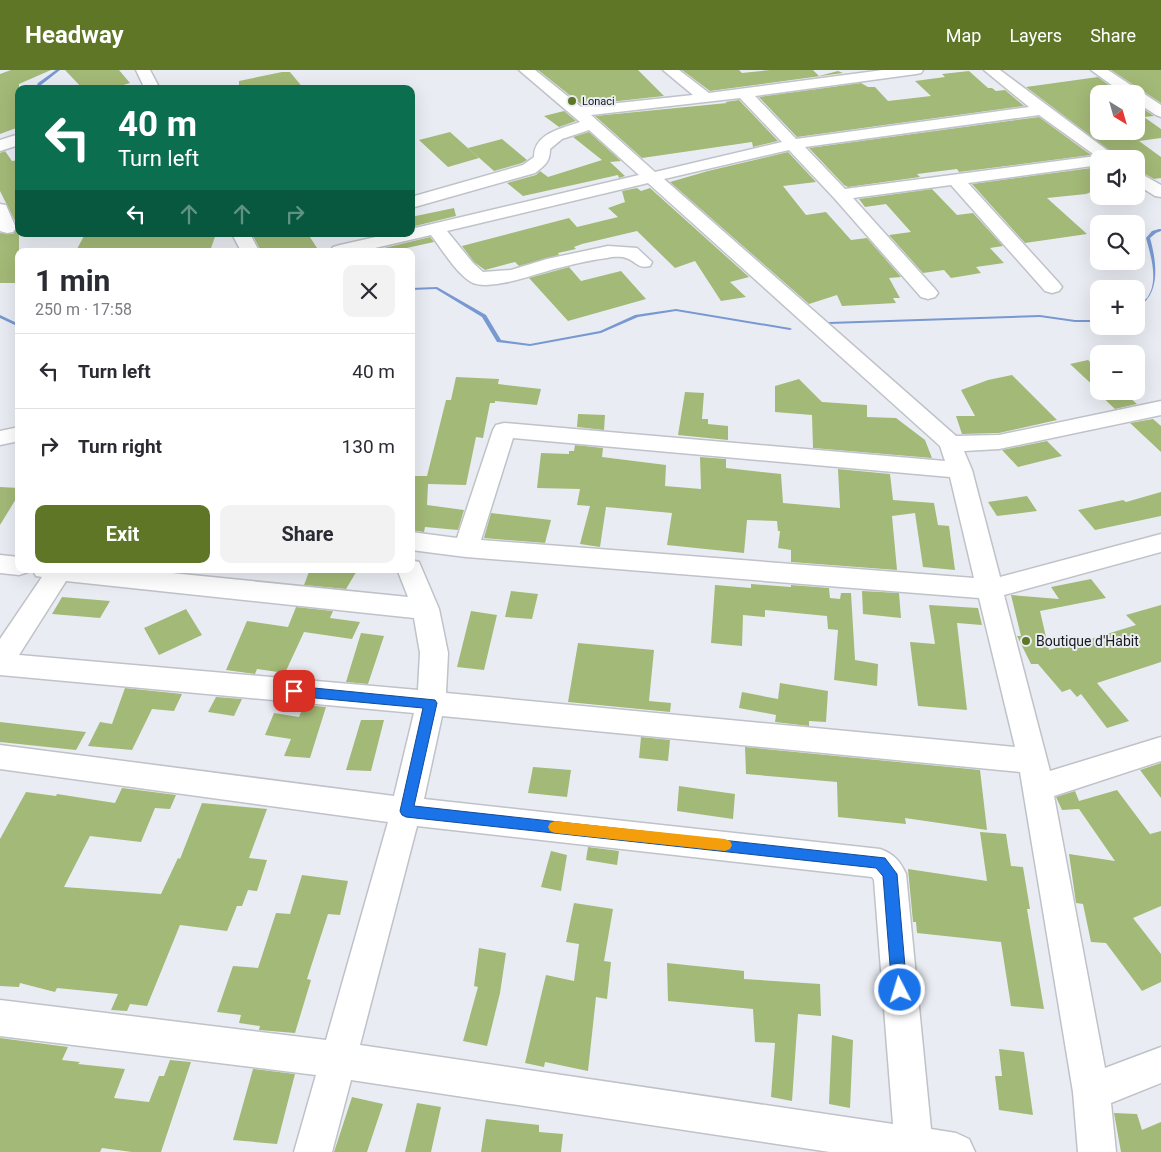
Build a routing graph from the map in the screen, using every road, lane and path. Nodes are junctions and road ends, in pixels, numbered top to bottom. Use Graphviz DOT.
graph roads {
  1 [pos="143,70"];
  2 [pos="526,70"];
  3 [pos="670,70"];
  4 [pos="916,70"];
  5 [pos="992,70"];
  6 [pos="1098,70"];
  7 [pos="871,72"];
  8 [pos="761,76"];
  9 [pos="151,85"];
  10 [pos="1120,85"];
  11 [pos="774,88"];
  12 [pos="744,93"];
  13 [pos="706,98"];
  14 [pos="1145,102"];
  15 [pos="1042,110"];
  16 [pos="1161,112"];
  17 [pos="584,118"];
  18 [pos="15,140"];
  19 [pos="793,144"];
  20 [pos="0,146"];
  21 [pos="1099,150"];
  22 [pos="1090,161"];
  23 [pos="649,176"];
  24 [pos="955,179"];
  25 [pos="1145,182"];
  26 [pos="1161,192"];
  27 [pos="841,195"];
  28 [pos="415,201"];
  29 [pos="0,209"];
  30 [pos="9,228"];
  31 [pos="435,228"];
  32 [pos="415,233"];
  33 [pos="398,237"];
  34 [pos="353,248"];
  35 [pos="643,262"];
  36 [pos="1052,287"];
  37 [pos="928,293"];
  38 [pos="1161,408"];
  39 [pos="15,435"];
  40 [pos="0,438"];
  41 [pos="950,443"];
  42 [pos="960,470"];
  43 [pos="415,542"];
  44 [pos="1161,543"];
  45 [pos="466,548"];
  46 [pos="0,564"];
  47 [pos="15,566"];
  48 [pos="50,573"];
  49 [pos="115,573"];
  50 [pos="412,573"];
  51 [pos="178,576"];
  52 [pos="990,589"];
  53 [pos="426,609"];
  54 [pos="0,663"];
  55 [pos="430,703"];
  56 [pos="1161,748"];
  57 [pos="0,757"];
  58 [pos="1035,775"];
  59 [pos="406,811"];
  60 [pos="0,1018"];
  61 [pos="338,1060"];
  62 [pos="1161,1065"];
  63 [pos="1091,1092"];
  64 [pos="913,1149"];
  65 [pos="313,1152"];
  66 [pos="956,1152"];
  67 [pos="1097,1152"];
  1 -- 9 [label="street"];
  2 -- 17 [label="street"];
  3 -- 13 [label="street"];
  4 -- 7 [label="street"];
  5 -- 15 [label="street"];
  6 -- 10 [label="street"];
  7 -- 11 [label="street"];
  8 -- 11 [label="street"];
  11 -- 12 [label="street"];
  12 -- 13 [label="street"];
  12 -- 19 [label="street"];
  13 -- 17 [label="street"];
  14 -- 16 [label="street"];
  15 -- 19 [label="street"];
  15 -- 21 [label="street"];
  17 -- 23 [label="street"];
  17 -- 28 [label="street"];
  18 -- 20 [label="street"];
  19 -- 23 [label="street"];
  19 -- 27 [label="street"];
  22 -- 24 [label="street"];
  23 -- 31 [label="street"];
  23 -- 41 [label="street"];
  24 -- 27 [label="street"];
  24 -- 36 [label="street"];
  25 -- 26 [label="street"];
  27 -- 37 [label="street"];
  29 -- 30 [label="street"];
  31 -- 32 [label="street"];
  31 -- 35 [label="street"];
  33 -- 34 [label="street"];
  38 -- 41 [label="street"];
  39 -- 40 [label="street"];
  41 -- 42 [label="street"];
  42 -- 45 [label="street"];
  42 -- 52 [label="street"];
  43 -- 45 [label="street"];
  44 -- 52 [label="street"];
  45 -- 52 [label="street"];
  46 -- 47 [label="street"];
  48 -- 54 [label="street"];
  49 -- 51 [label="street"];
  50 -- 53 [label="street"];
  51 -- 53 [label="street"];
  52 -- 58 [label="street"];
  53 -- 55 [label="street"];
  54 -- 55 [label="street"];
  55 -- 58 [label="street"];
  55 -- 59 [label="street"];
  56 -- 58 [label="street"];
  57 -- 59 [label="street"];
  58 -- 63 [label="street"];
  59 -- 61 [label="street"];
  59 -- 64 [label="street"];
  60 -- 61 [label="street"];
  61 -- 64 [label="street"];
  61 -- 65 [label="street"];
  62 -- 63 [label="street"];
  63 -- 67 [label="street"];
  64 -- 66 [label="street"];
}
